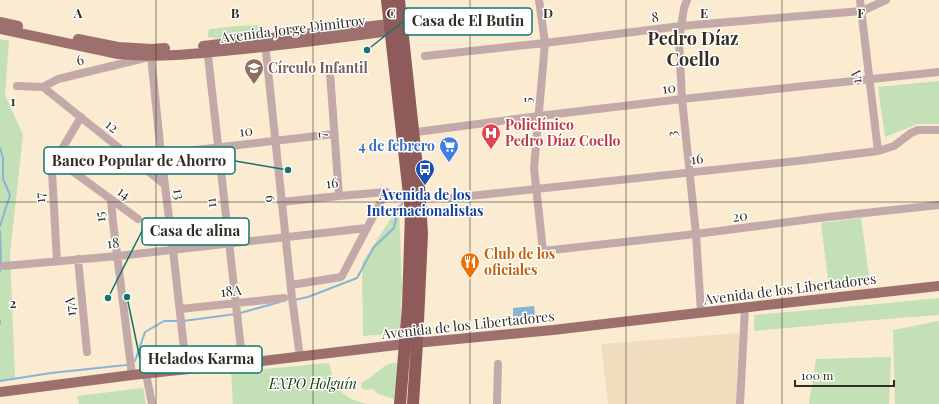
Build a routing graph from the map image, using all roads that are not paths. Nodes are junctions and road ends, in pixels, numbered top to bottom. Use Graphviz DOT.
graph roads {
  1 [pos="387,0"];
  2 [pos="399,0"];
  3 [pos="539,0"];
  4 [pos="687,0"];
  5 [pos="860,0"];
  6 [pos="886,0"];
  7 [pos="862,11"];
  8 [pos="0,22"];
  9 [pos="681,26"];
  10 [pos="394,27"];
  11 [pos="0,29"];
  12 [pos="266,43"];
  13 [pos="545,43"];
  14 [pos="207,50"];
  15 [pos="152,52"];
  16 [pos="425,56"];
  17 [pos="939,72"];
  18 [pos="330,73"];
  19 [pos="870,79"];
  20 [pos="17,86"];
  21 [pos="42,87"];
  22 [pos="682,99"];
  23 [pos="539,116"];
  24 [pos="81,117"];
  25 [pos="939,130"];
  26 [pos="408,133"];
  27 [pos="334,134"];
  28 [pos="276,140"];
  29 [pos="218,147"];
  30 [pos="878,151"];
  31 [pos="160,154"];
  32 [pos="56,159"];
  33 [pos="689,172"];
  34 [pos="164,184"];
  35 [pos="536,189"];
  36 [pos="339,196"];
  37 [pos="451,198"];
  38 [pos="111,200"];
  39 [pos="281,202"];
  40 [pos="939,205"];
  41 [pos="138,219"];
  42 [pos="367,228"];
  43 [pos="696,234"];
  44 [pos="285,237"];
  45 [pos="229,244"];
  46 [pos="173,250"];
  47 [pos="543,251"];
  48 [pos="118,256"];
  49 [pos="78,259"];
  50 [pos="57,262"];
  51 [pos="4,266"];
  52 [pos="290,285"];
  53 [pos="939,286"];
  54 [pos="284,298"];
  55 [pos="236,303"];
  56 [pos="745,307"];
  57 [pos="180,309"];
  58 [pos="701,313"];
  59 [pos="417,343"];
  60 [pos="404,344"];
  61 [pos="87,352"];
  62 [pos="300,357"];
  63 [pos="242,358"];
  64 [pos="498,364"];
  65 [pos="186,366"];
  66 [pos="146,374"];
  67 [pos="132,375"];
  68 [pos="0,392"];
  69 [pos="152,404"];
  70 [pos="400,404"];
  71 [pos="413,404"];
  72 [pos="497,404"];
  73 [pos="740,404"];
  1 -- 10 [label="highway"];
  2 -- 10 [label="highway"];
  3 -- 13 [label="street, 5"];
  4 -- 9 [label="street, 3"];
  5 -- 7 [label="street, 1A"];
  6 -- 7 [label="street, 8"];
  7 -- 9 [label="street, 8"];
  7 -- 19 [label="street, 1A"];
  8 -- 15 [label="main road, Avenida Jorge Dimitrov"];
  9 -- 13 [label="street, 8"];
  9 -- 22 [label="street, 3"];
  10 -- 12 [label="main road, Avenida Jorge Dimitrov"];
  10 -- 26 [label="highway"];
  11 -- 15 [label="main road, Avenida Jorge Dimitrov"];
  12 -- 14 [label="main road, Avenida Jorge Dimitrov"];
  12 -- 28 [label="street, 9"];
  13 -- 16 [label="street, 8"];
  13 -- 23 [label="street, 5"];
  14 -- 15 [label="main road, Avenida Jorge Dimitrov"];
  14 -- 29 [label="street, 11"];
  15 -- 21 [label="street, 6"];
  15 -- 31 [label="street, 13"];
  17 -- 19 [label="street, 10"];
  18 -- 27 [label="street, 7"];
  19 -- 22 [label="street, 10"];
  19 -- 30 [label="street, 1A"];
  20 -- 21 [label="street, 6"];
  21 -- 24 [label="street, 12"];
  22 -- 23 [label="street, 10"];
  22 -- 33 [label="street, 3"];
  23 -- 26 [label="street, 10"];
  23 -- 35 [label="street, 5"];
  24 -- 32 [label="street, 17"];
  24 -- 34 [label="street, 12"];
  25 -- 30 [label="street, 16"];
  26 -- 59 [label="highway"];
  26 -- 60 [label="highway"];
  27 -- 28 [label="street, 10"];
  27 -- 36 [label="street, 7"];
  28 -- 29 [label="street, 10"];
  28 -- 39 [label="street, 9"];
  29 -- 31 [label="street, 10"];
  29 -- 45 [label="street, 11"];
  30 -- 33 [label="street, 16"];
  31 -- 34 [label="street, 13"];
  32 -- 38 [label="street, 14"];
  32 -- 50 [label="street, 17"];
  33 -- 35 [label="street, 16"];
  33 -- 43 [label="street, 3"];
  34 -- 46 [label="street, 13"];
  35 -- 37 [label="street, 16"];
  35 -- 47 [label="street, 5"];
  36 -- 39 [label="street, 16"];
  36 -- 42 [label="street, 16"];
  38 -- 41 [label="street, 14"];
  38 -- 48 [label="street, 15"];
  39 -- 44 [label="street, 9"];
  40 -- 43 [label="street, 20"];
  42 -- 44 [label="street, 18"];
  42 -- 52 [label="street"];
  43 -- 47 [label="street, 20"];
  43 -- 58 [label="street, 3"];
  44 -- 45 [label="street, 18"];
  44 -- 52 [label="street, 9"];
  45 -- 46 [label="street, 18"];
  45 -- 55 [label="street, 11"];
  46 -- 48 [label="street, 18"];
  46 -- 57 [label="street, 13"];
  48 -- 49 [label="street, 18"];
  48 -- 67 [label="street, 15"];
  49 -- 50 [label="street, 18"];
  49 -- 61 [label="street, 17A"];
  50 -- 51 [label="street, 18"];
  52 -- 62 [label="street, 9"];
  53 -- 56 [label="main road, Avenida de los Libertadores"];
  54 -- 55 [label="street, 18A"];
  55 -- 57 [label="street, 18A"];
  55 -- 63 [label="street, 11"];
  56 -- 58 [label="main road, Avenida de los Libertadores"];
  56 -- 73 [label="street"];
  57 -- 65 [label="street, 13"];
  58 -- 59 [label="main road, Avenida de los Libertadores"];
  59 -- 60 [label="main road, Avenida de los Libertadores"];
  59 -- 71 [label="highway"];
  60 -- 62 [label="main road, Avenida de los Libertadores"];
  60 -- 70 [label="highway"];
  62 -- 66 [label="main road, Avenida de los Libertadores"];
  64 -- 72 [label="street"];
  66 -- 67 [label="main road, Avenida de los Libertadores"];
  66 -- 69 [label="street"];
  67 -- 68 [label="main road, Avenida de los Libertadores"];
}
